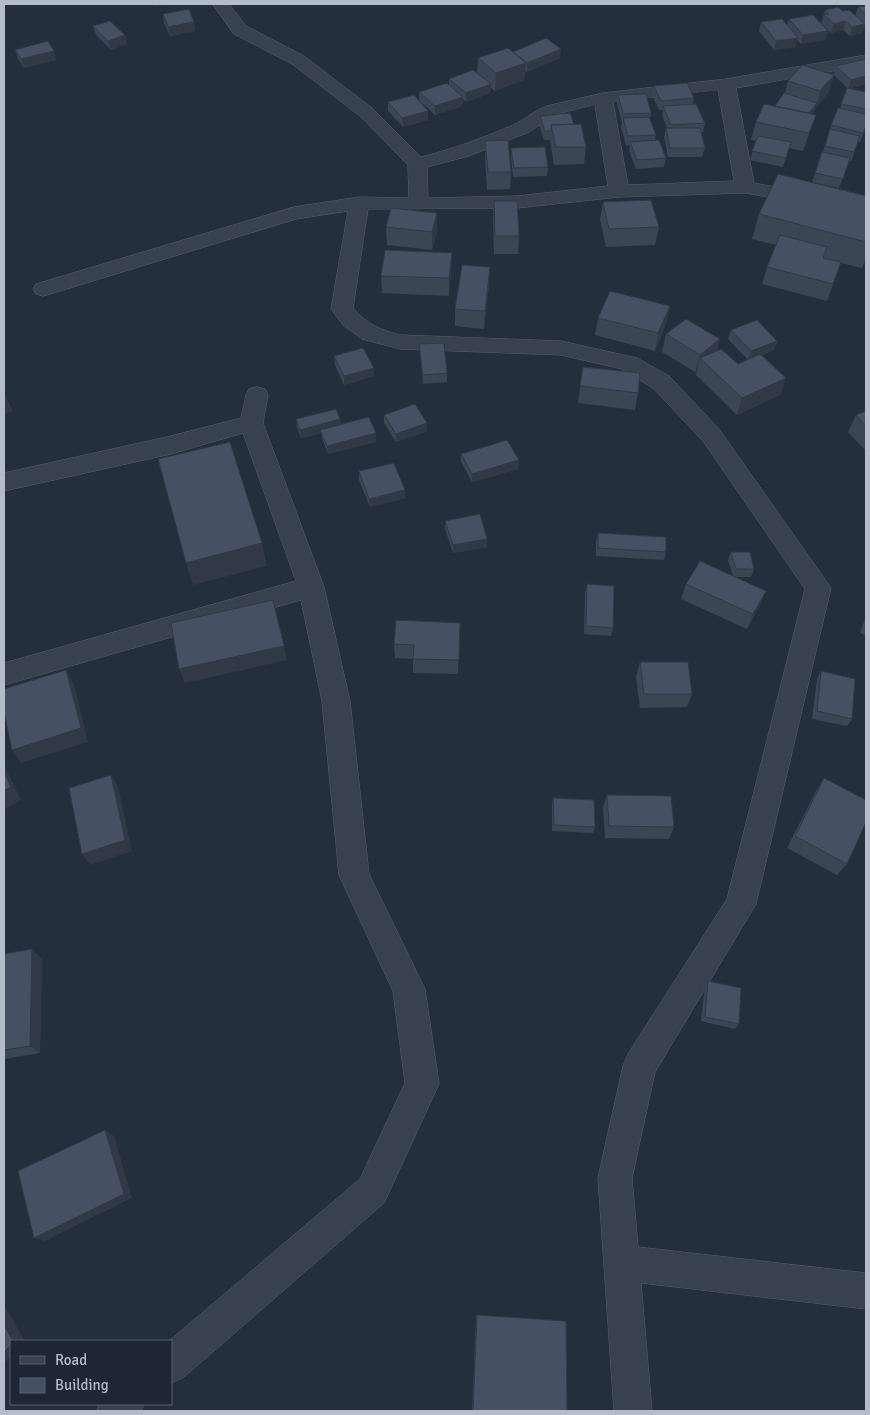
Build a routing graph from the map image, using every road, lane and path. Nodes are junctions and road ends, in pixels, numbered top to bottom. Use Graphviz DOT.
graph roads {
  1 [pos="221,4"];
  2 [pos="866,60"];
  3 [pos="726,84"];
  4 [pos="603,98"];
  5 [pos="417,164"];
  6 [pos="744,187"];
  7 [pos="619,190"];
  8 [pos="359,203"];
  9 [pos="419,204"];
  10 [pos="866,218"];
  11 [pos="43,289"];
  12 [pos="4,482"];
  13 [pos="311,587"];
  14 [pos="4,674"];
  15 [pos="622,1262"];
  16 [pos="866,1291"];
  17 [pos="172,1363"];
  18 [pos="633,1411"];
  1 -- 5 [label="street"];
  2 -- 3 [label="street"];
  3 -- 4 [label="street"];
  3 -- 6 [label="street"];
  4 -- 5 [label="street"];
  4 -- 7 [label="street"];
  5 -- 9 [label="street"];
  6 -- 7 [label="street"];
  6 -- 10 [label="street"];
  7 -- 9 [label="street"];
  8 -- 9 [label="street"];
  8 -- 11 [label="street"];
  8 -- 15 [label="street"];
  12 -- 13 [label="street"];
  13 -- 14 [label="street"];
  13 -- 17 [label="street"];
  15 -- 16 [label="street"];
  15 -- 18 [label="street"];
}
